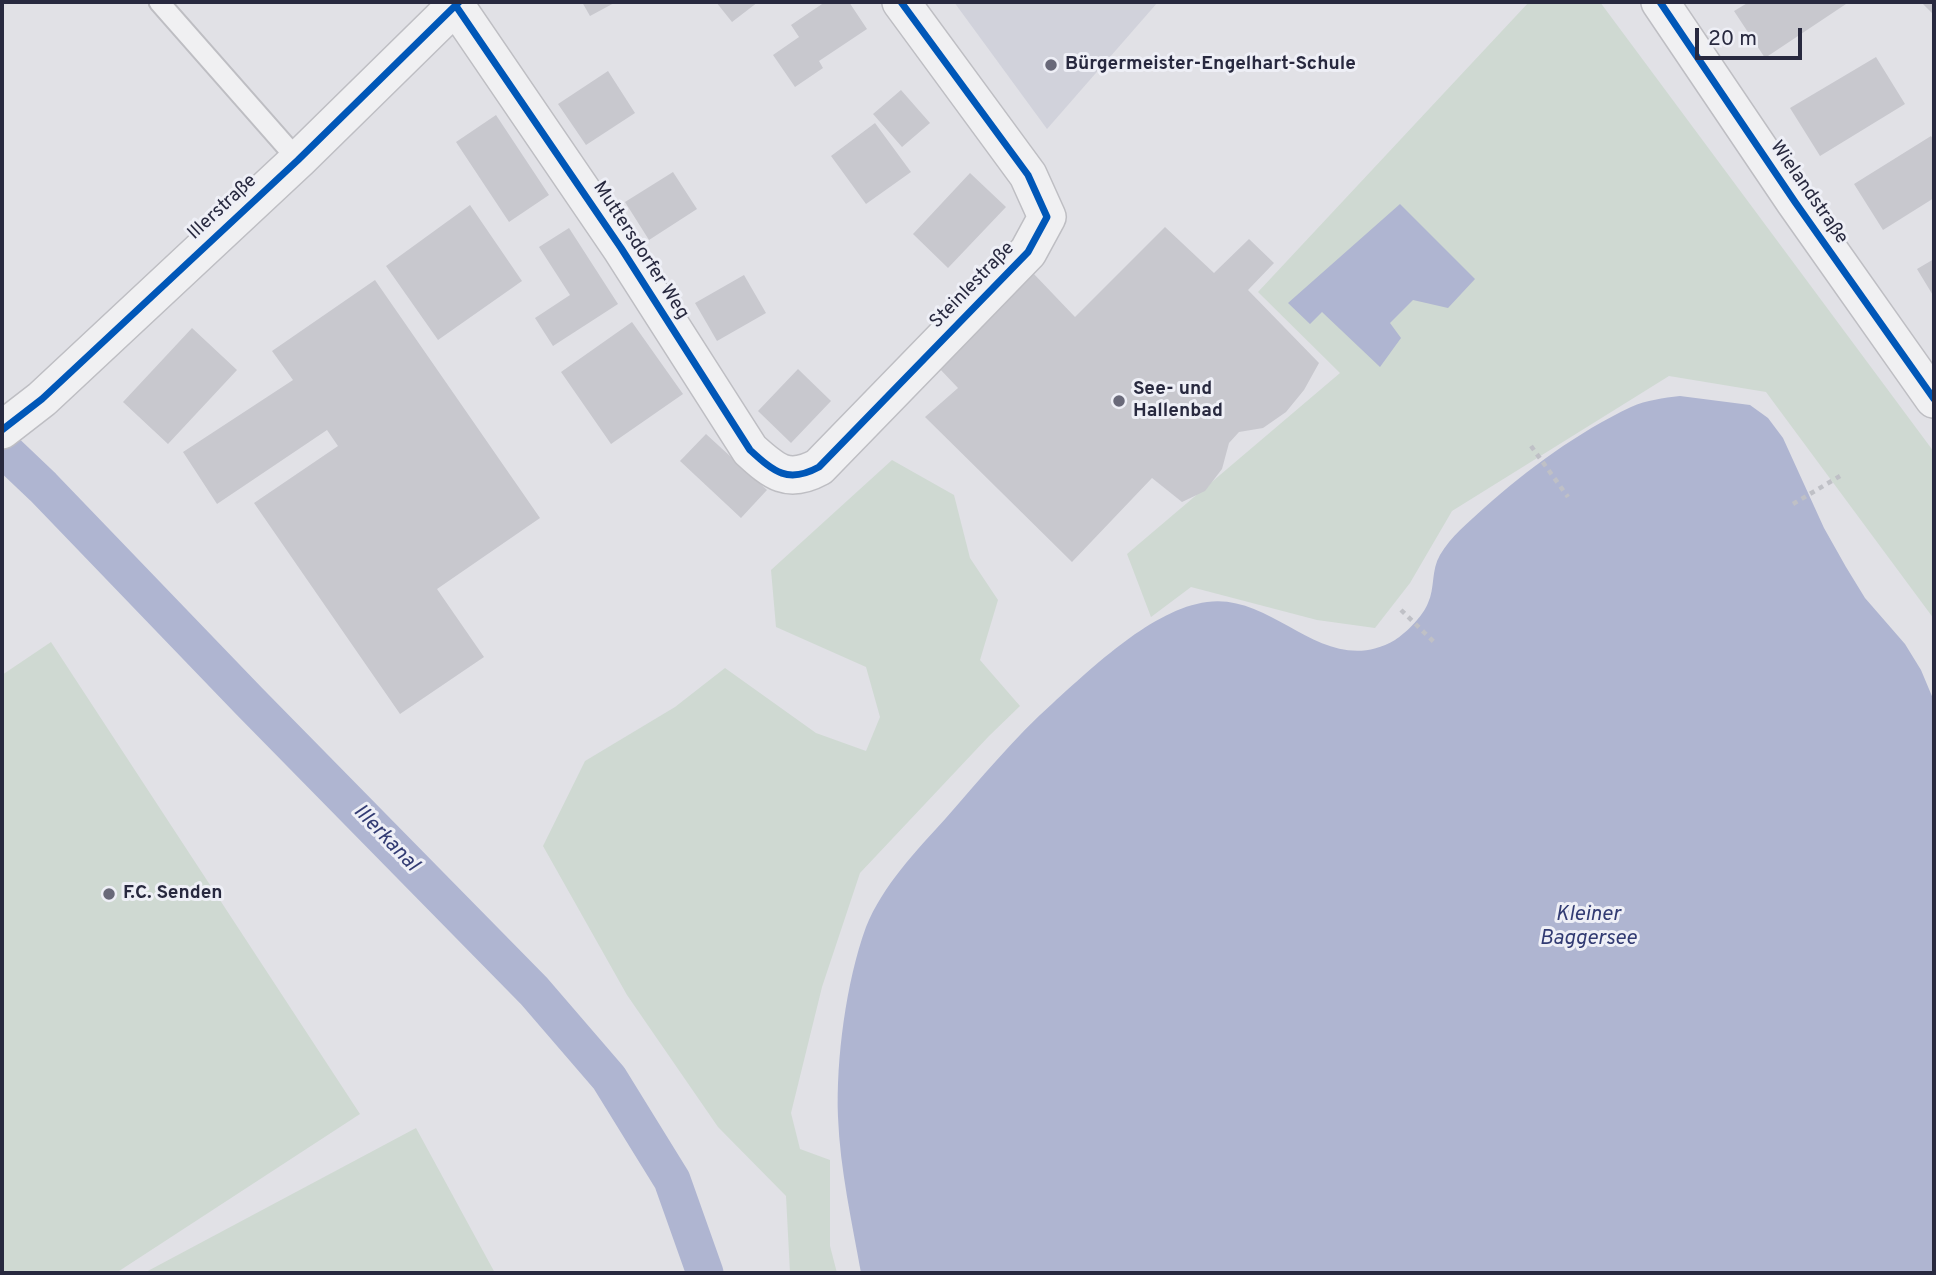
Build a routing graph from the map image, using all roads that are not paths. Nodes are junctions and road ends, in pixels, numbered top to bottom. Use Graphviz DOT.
graph roads {
  1 [pos="159,2"];
  2 [pos="901,2"];
  3 [pos="1660,2"];
  4 [pos="458,4"];
  5 [pos="298,160"];
  6 [pos="1934,399"];
  7 [pos="2,430"];
  8 [pos="819,467"];
  1 -- 5 [label="lane"];
  2 -- 8 [label="street, Steinlestraße"];
  3 -- 6 [label="street, Wielandstraße"];
  4 -- 5 [label="street, Illerstraße"];
  4 -- 8 [label="street, Muttersdorfer Weg"];
  5 -- 7 [label="street, Illerstraße"];
}
